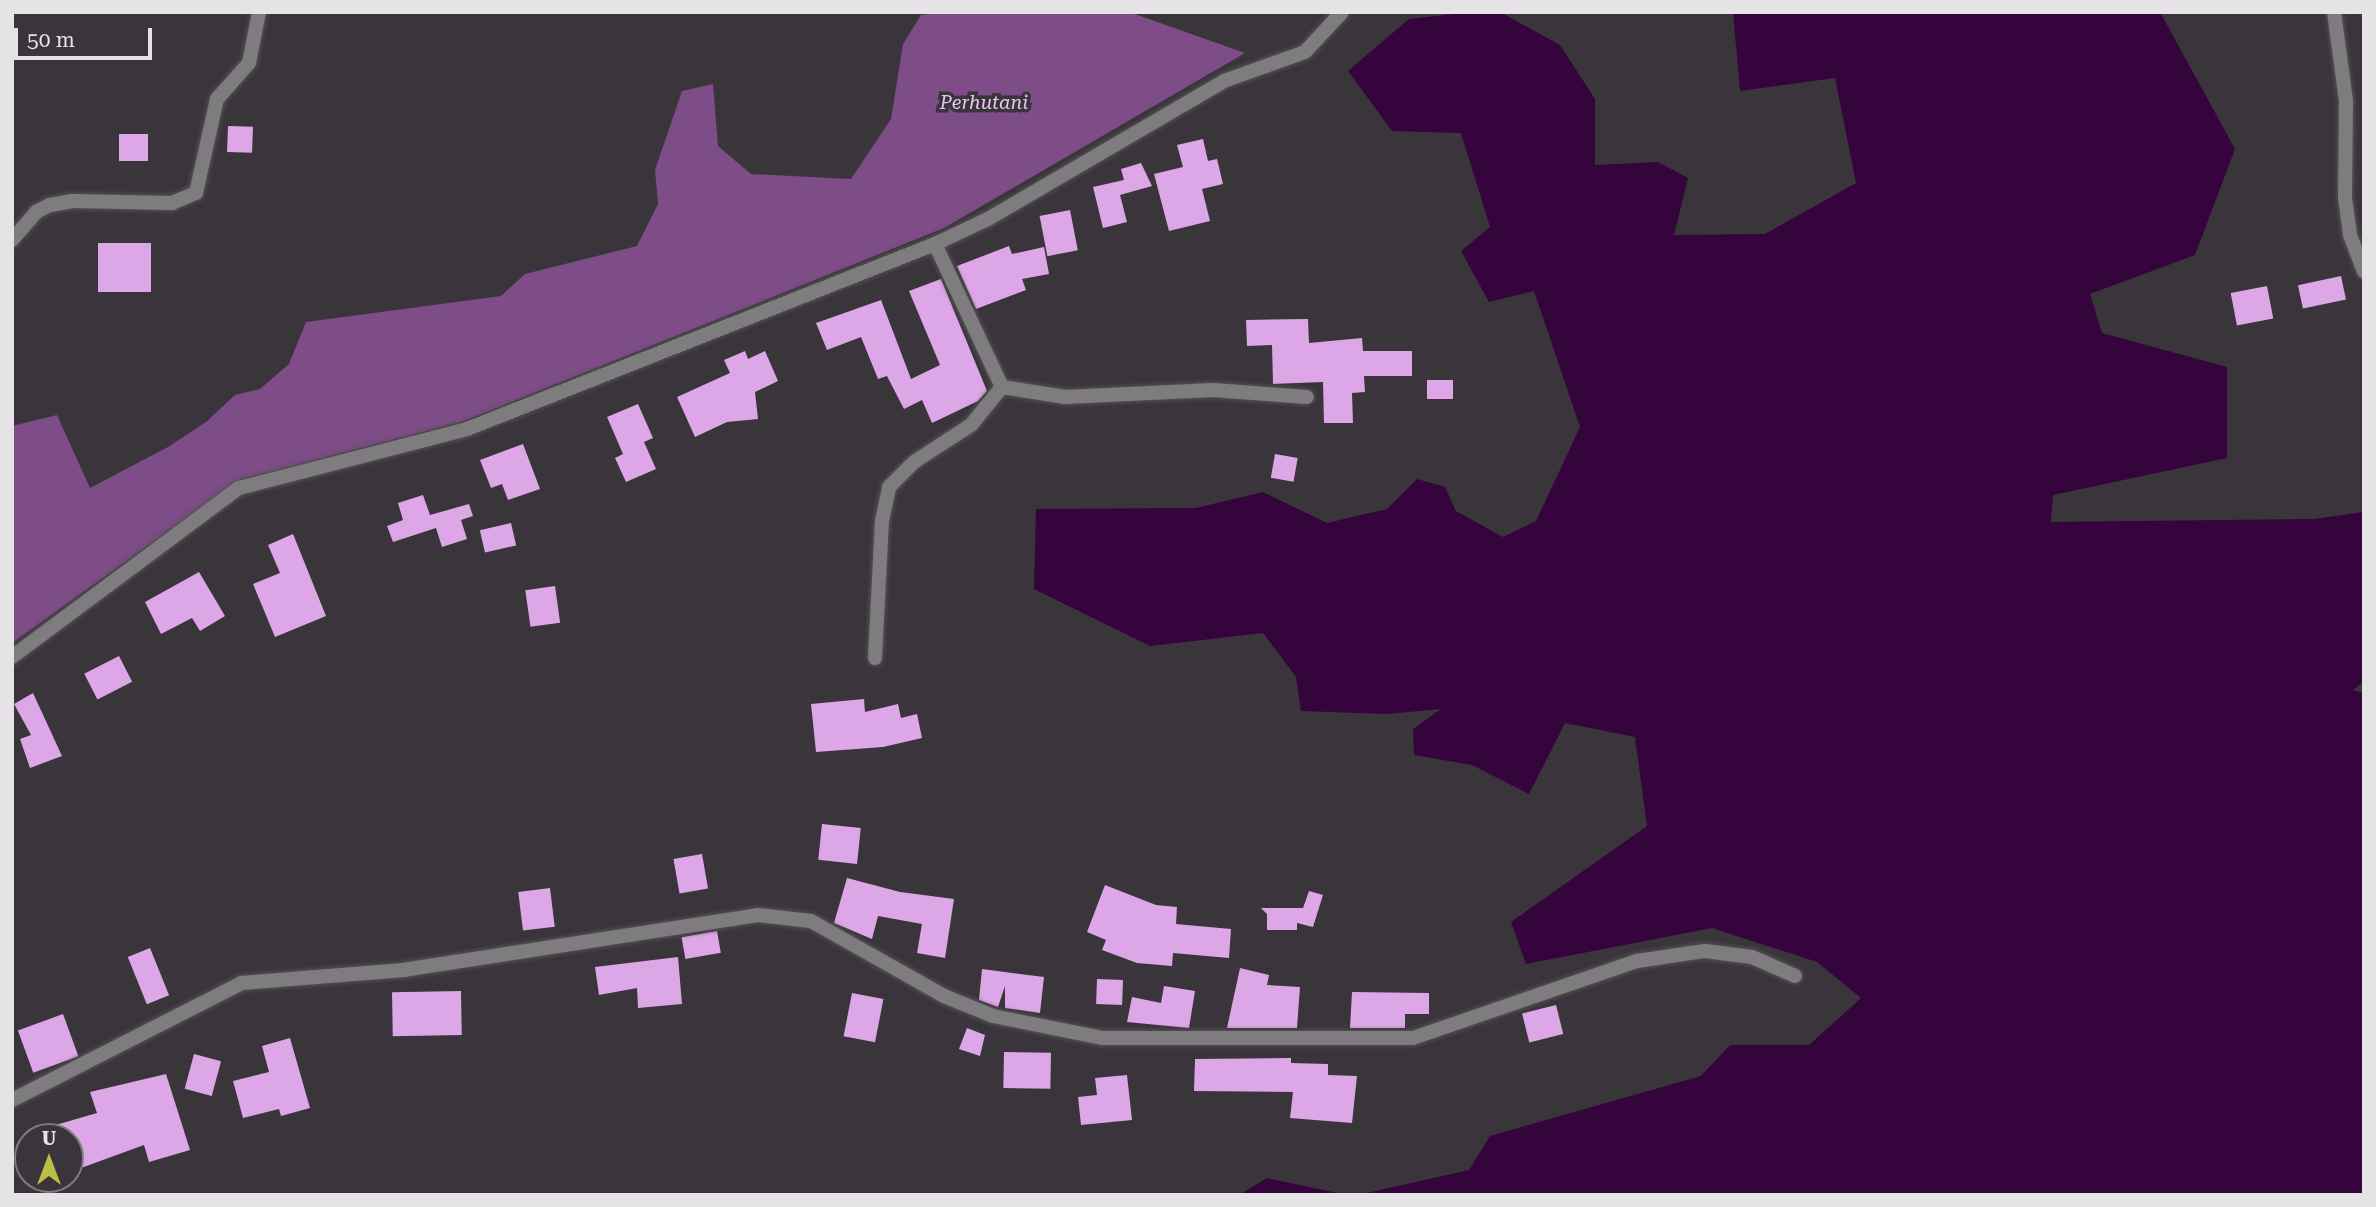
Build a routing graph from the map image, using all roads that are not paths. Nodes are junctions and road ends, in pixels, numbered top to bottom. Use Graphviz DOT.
graph roads {
  1 [pos="259,12"];
  2 [pos="1342,12"];
  3 [pos="2334,12"];
  4 [pos="12,240"];
  5 [pos="935,244"];
  6 [pos="2364,271"];
  7 [pos="1002,387"];
  8 [pos="1307,397"];
  9 [pos="12,657"];
  10 [pos="875,658"];
  11 [pos="1795,976"];
  12 [pos="12,1100"];
  1 -- 4 [label="street"];
  2 -- 5 [label="street"];
  3 -- 6 [label="street"];
  5 -- 7 [label="street"];
  5 -- 9 [label="street"];
  7 -- 8 [label="street"];
  7 -- 10 [label="street"];
  11 -- 12 [label="street"];
}
